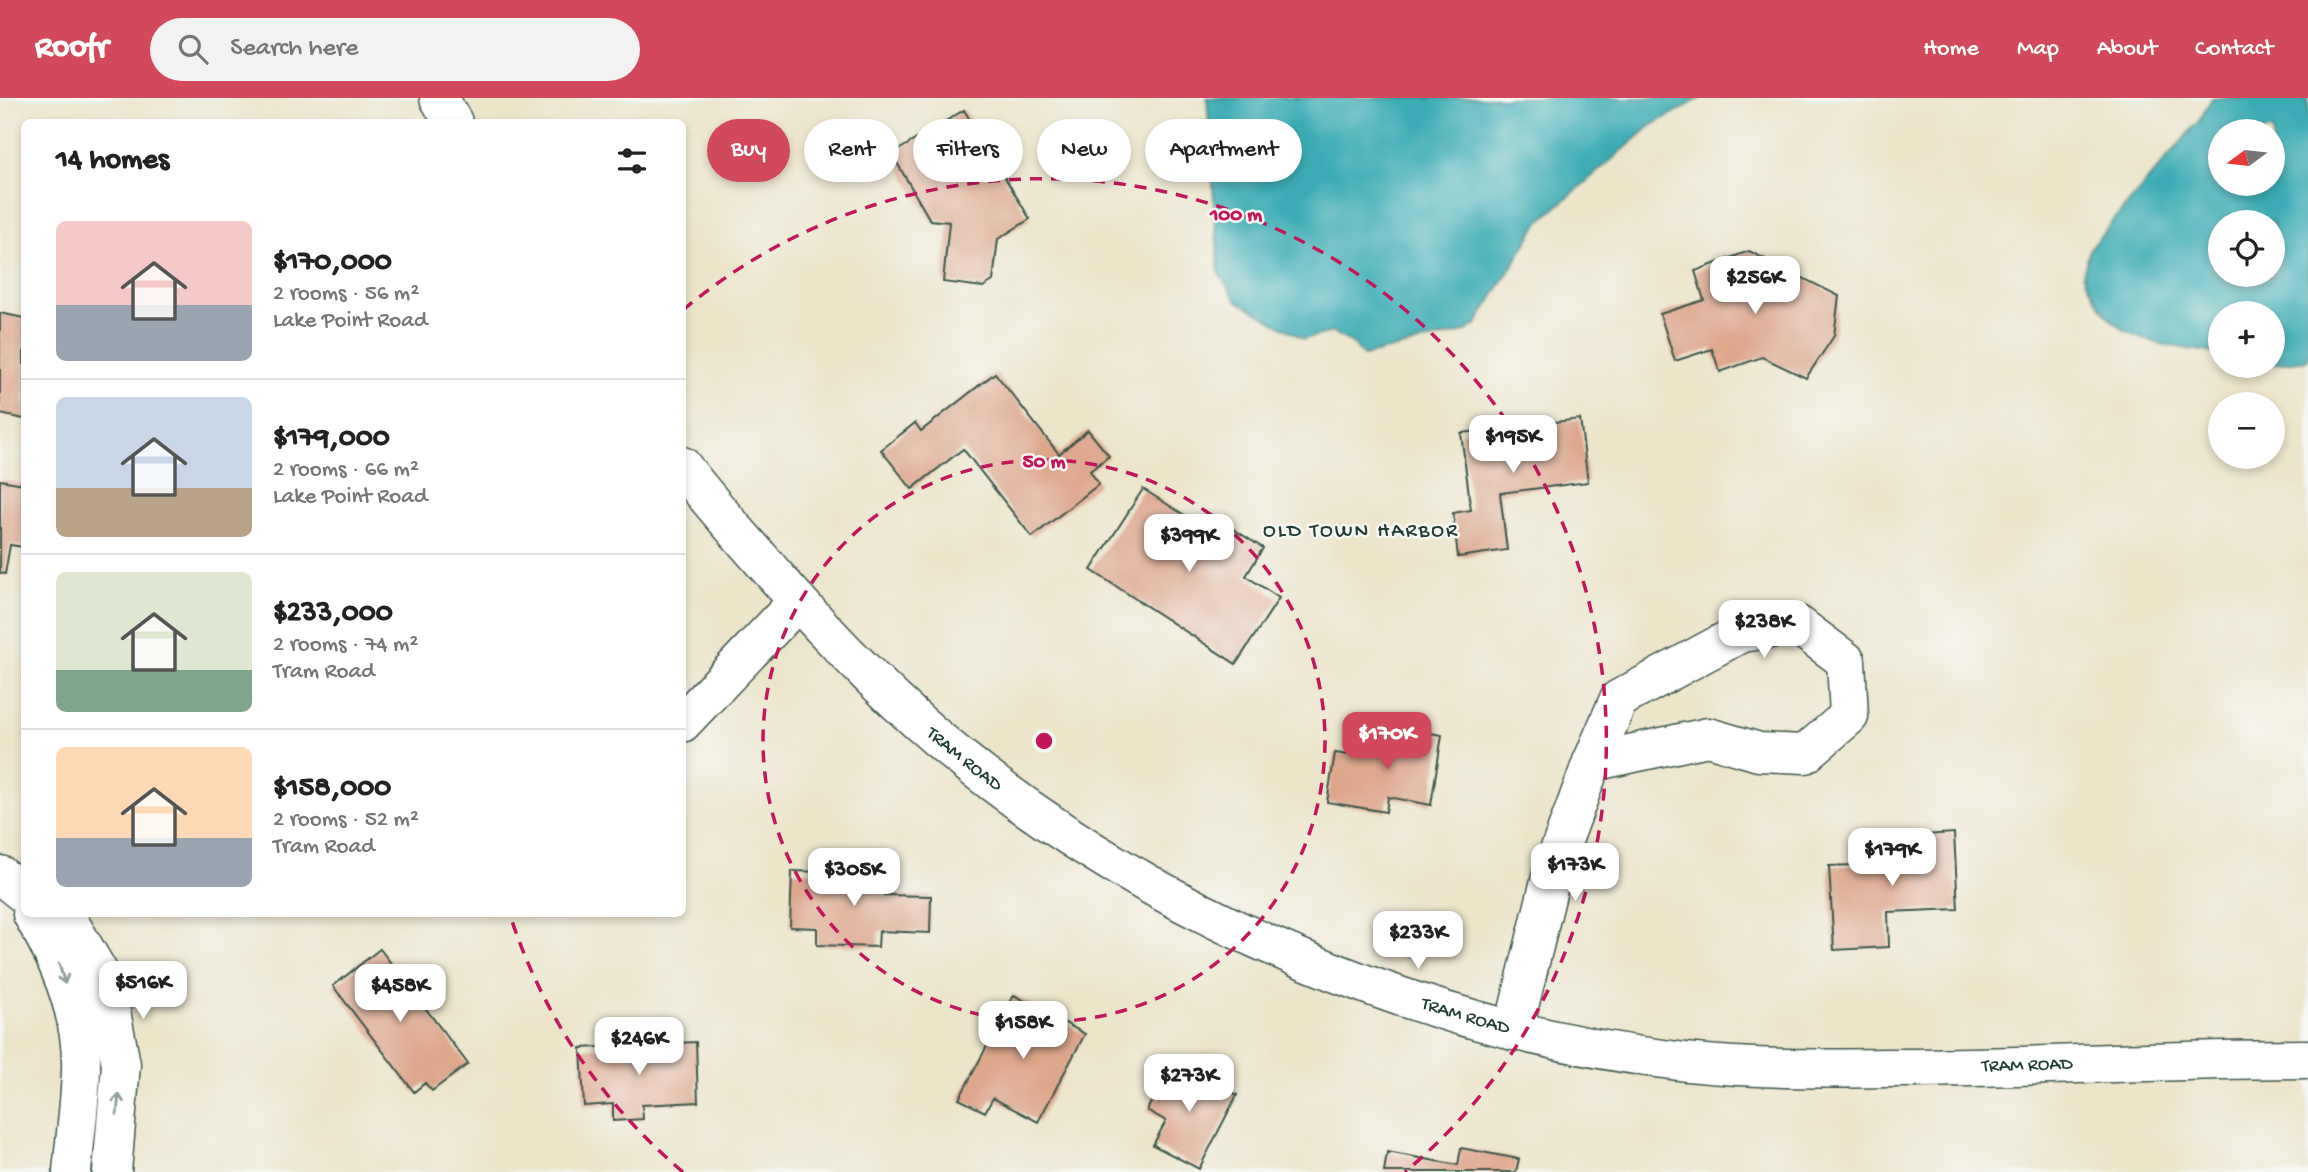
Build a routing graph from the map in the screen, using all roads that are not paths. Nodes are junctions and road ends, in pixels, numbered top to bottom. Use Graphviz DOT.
graph roads {
  1 [pos="439,98"];
  2 [pos="451,119"];
  3 [pos="686,471"];
  4 [pos="797,601"];
  5 [pos="686,719"];
  6 [pos="1592,762"];
  7 [pos="34,917"];
  8 [pos="62,917"];
  9 [pos="1513,1031"];
  10 [pos="2308,1059"];
  11 [pos="72,1172"];
  12 [pos="112,1172"];
  1 -- 2 [label="street"];
  3 -- 4 [label="street, TRAM ROAD"];
  4 -- 5 [label="street"];
  4 -- 9 [label="street, TRAM ROAD"];
  6 -- 6 [label="street"];
  6 -- 9 [label="street"];
  7 -- 11 [label="street, one-way"];
  12 -- 8 [label="street, one-way"];
  9 -- 10 [label="street, TRAM ROAD"];
}
